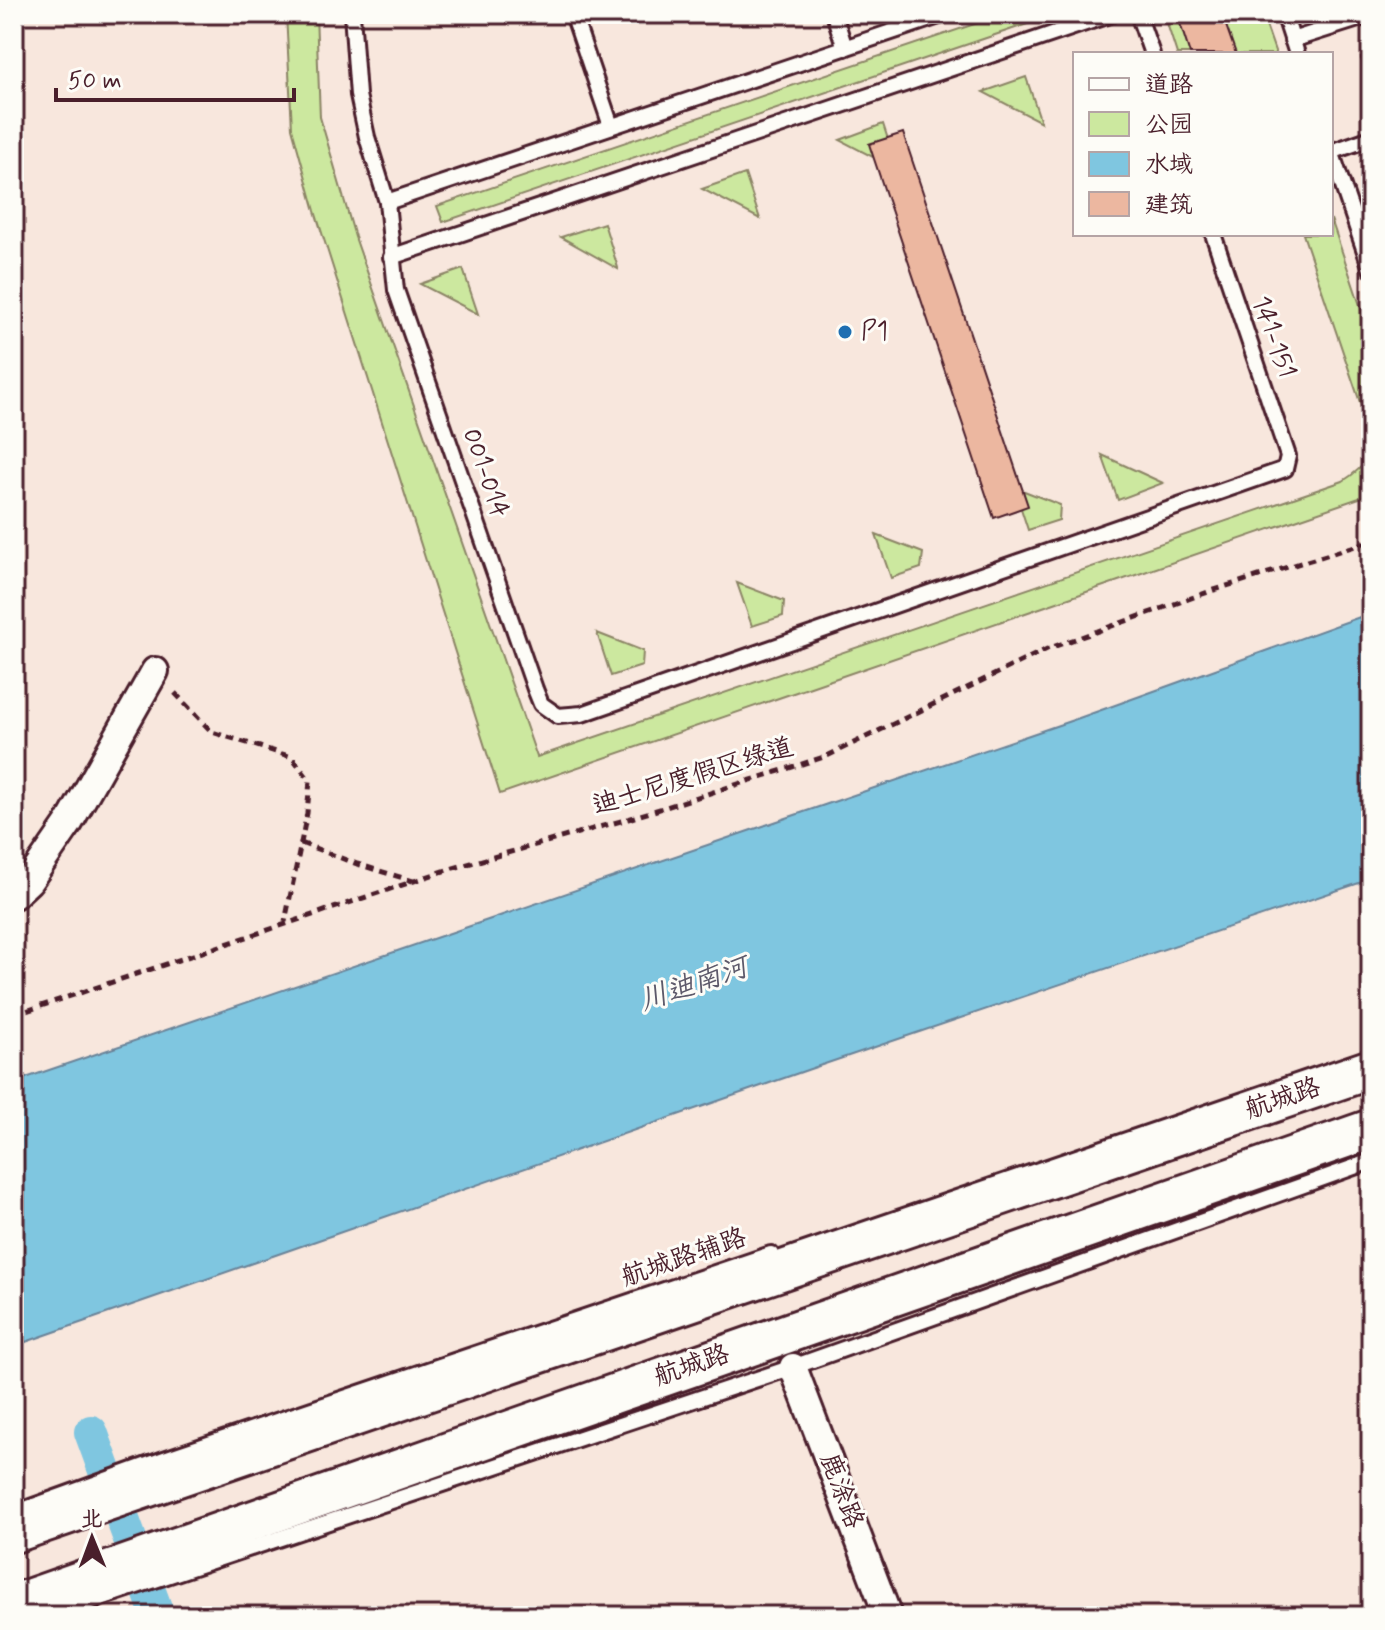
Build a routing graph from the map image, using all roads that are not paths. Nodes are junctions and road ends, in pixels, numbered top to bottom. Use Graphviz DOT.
graph roads {
  1 [pos="352,14"];
  2 [pos="573,14"];
  3 [pos="834,14"];
  4 [pos="945,14"];
  5 [pos="1112,14"];
  6 [pos="1138,14"];
  7 [pos="1284,14"];
  8 [pos="1371,15"];
  9 [pos="1295,47"];
  10 [pos="845,48"];
  11 [pos="1151,52"];
  12 [pos="611,126"];
  13 [pos="1371,138"];
  14 [pos="1333,151"];
  15 [pos="1333,158"];
  16 [pos="387,202"];
  17 [pos="1214,236"];
  18 [pos="391,257"];
  19 [pos="1371,269"];
  20 [pos="155,671"];
  21 [pos="541,704"];
  22 [pos="14,895"];
  23 [pos="1371,1069"];
  24 [pos="1371,1129"];
  25 [pos="1371,1161"];
  26 [pos="780,1251"];
  27 [pos="793,1367"];
  28 [pos="168,1469"];
  29 [pos="34,1512"];
  30 [pos="14,1533"];
  31 [pos="205,1550"];
  32 [pos="79,1594"];
  33 [pos="14,1604"];
  34 [pos="47,1616"];
  35 [pos="888,1616"];
  1 -- 16 [label="lane, 001-014"];
  2 -- 12 [label="lane"];
  3 -- 10 [label="lane"];
  4 -- 10 [label="lane"];
  5 -- 18 [label="lane"];
  6 -- 11 [label="lane"];
  7 -- 9 [label="lane"];
  8 -- 9 [label="lane"];
  10 -- 12 [label="lane"];
  12 -- 16 [label="lane"];
  13 -- 14 [label="lane"];
  15 -- 19 [label="lane"];
  16 -- 18 [label="lane, 001-014"];
  17 -- 21 [label="lane, 141-151"];
  18 -- 21 [label="lane, 001-014"];
  20 -- 22 [label="street"];
  23 -- 28 [label="main road, 航城路"];
  24 -- 31 [label="main road, 航城路"];
  25 -- 27 [label="lane"];
  26 -- 28 [label="lane, 航城路辅路"];
  27 -- 31 [label="lane"];
  27 -- 35 [label="street, 鹿涂路"];
  28 -- 29 [label="main road, 航城路"];
  29 -- 30 [label="main road, 航城路"];
  31 -- 32 [label="main road, 航城路"];
  32 -- 33 [label="main road, 航城路"];
  32 -- 34 [label="lane"];
}
